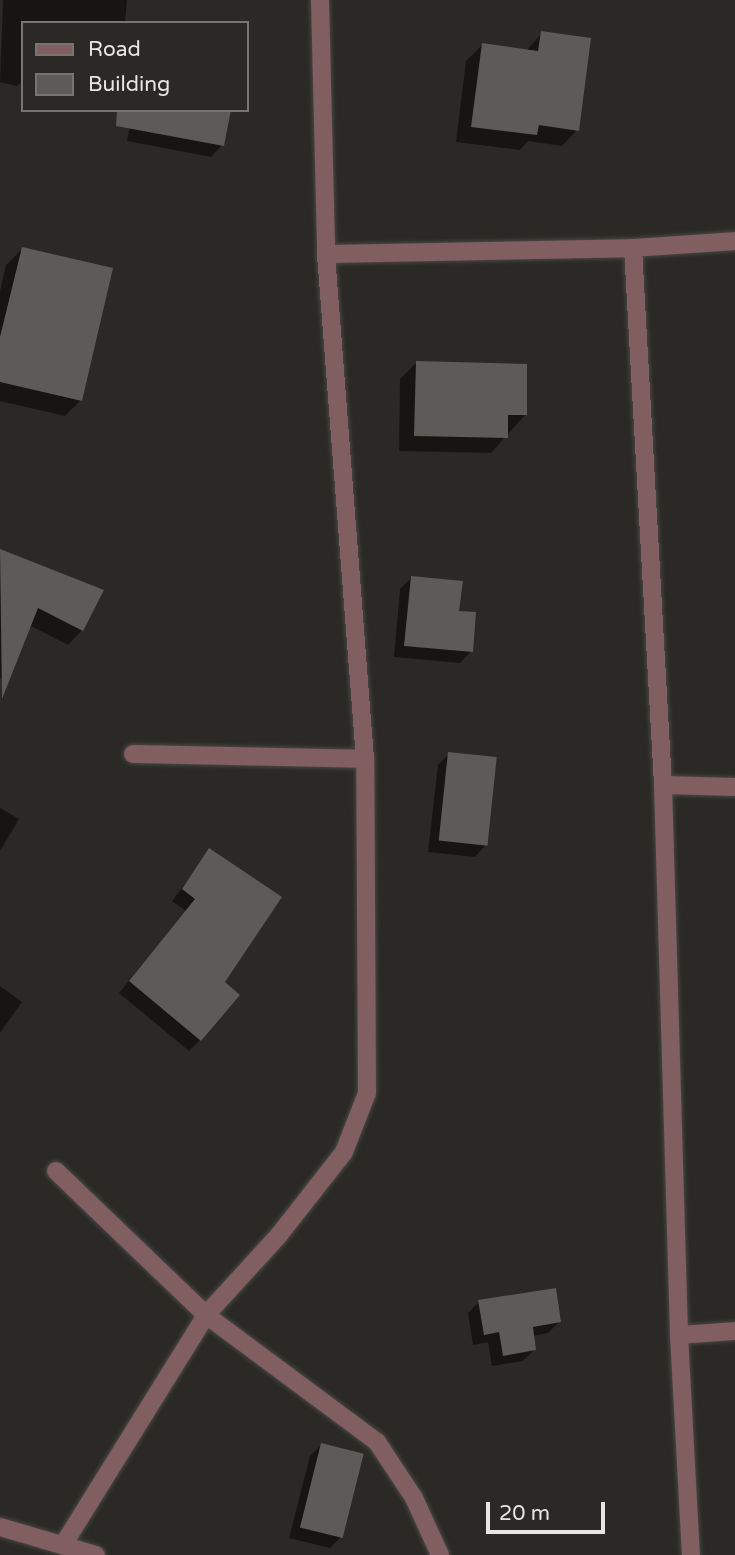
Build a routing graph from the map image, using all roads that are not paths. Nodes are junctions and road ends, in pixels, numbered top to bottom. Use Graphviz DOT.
graph roads {
  1 [pos="320,0"];
  2 [pos="735,241"];
  3 [pos="633,248"];
  4 [pos="326,254"];
  5 [pos="133,754"];
  6 [pos="365,759"];
  7 [pos="663,785"];
  8 [pos="735,787"];
  9 [pos="56,1171"];
  10 [pos="206,1315"];
  11 [pos="735,1331"];
  12 [pos="679,1335"];
  13 [pos="0,1527"];
  14 [pos="63,1545"];
  15 [pos="96,1555"];
  16 [pos="440,1555"];
  17 [pos="691,1555"];
  1 -- 4 [label="street"];
  2 -- 3 [label="street"];
  3 -- 4 [label="street"];
  3 -- 7 [label="street"];
  4 -- 6 [label="street"];
  5 -- 6 [label="street"];
  6 -- 10 [label="street"];
  7 -- 8 [label="street"];
  7 -- 12 [label="street"];
  9 -- 10 [label="street"];
  10 -- 14 [label="street"];
  10 -- 16 [label="street"];
  11 -- 12 [label="street"];
  12 -- 17 [label="street"];
  13 -- 14 [label="street"];
  14 -- 15 [label="street"];
}
